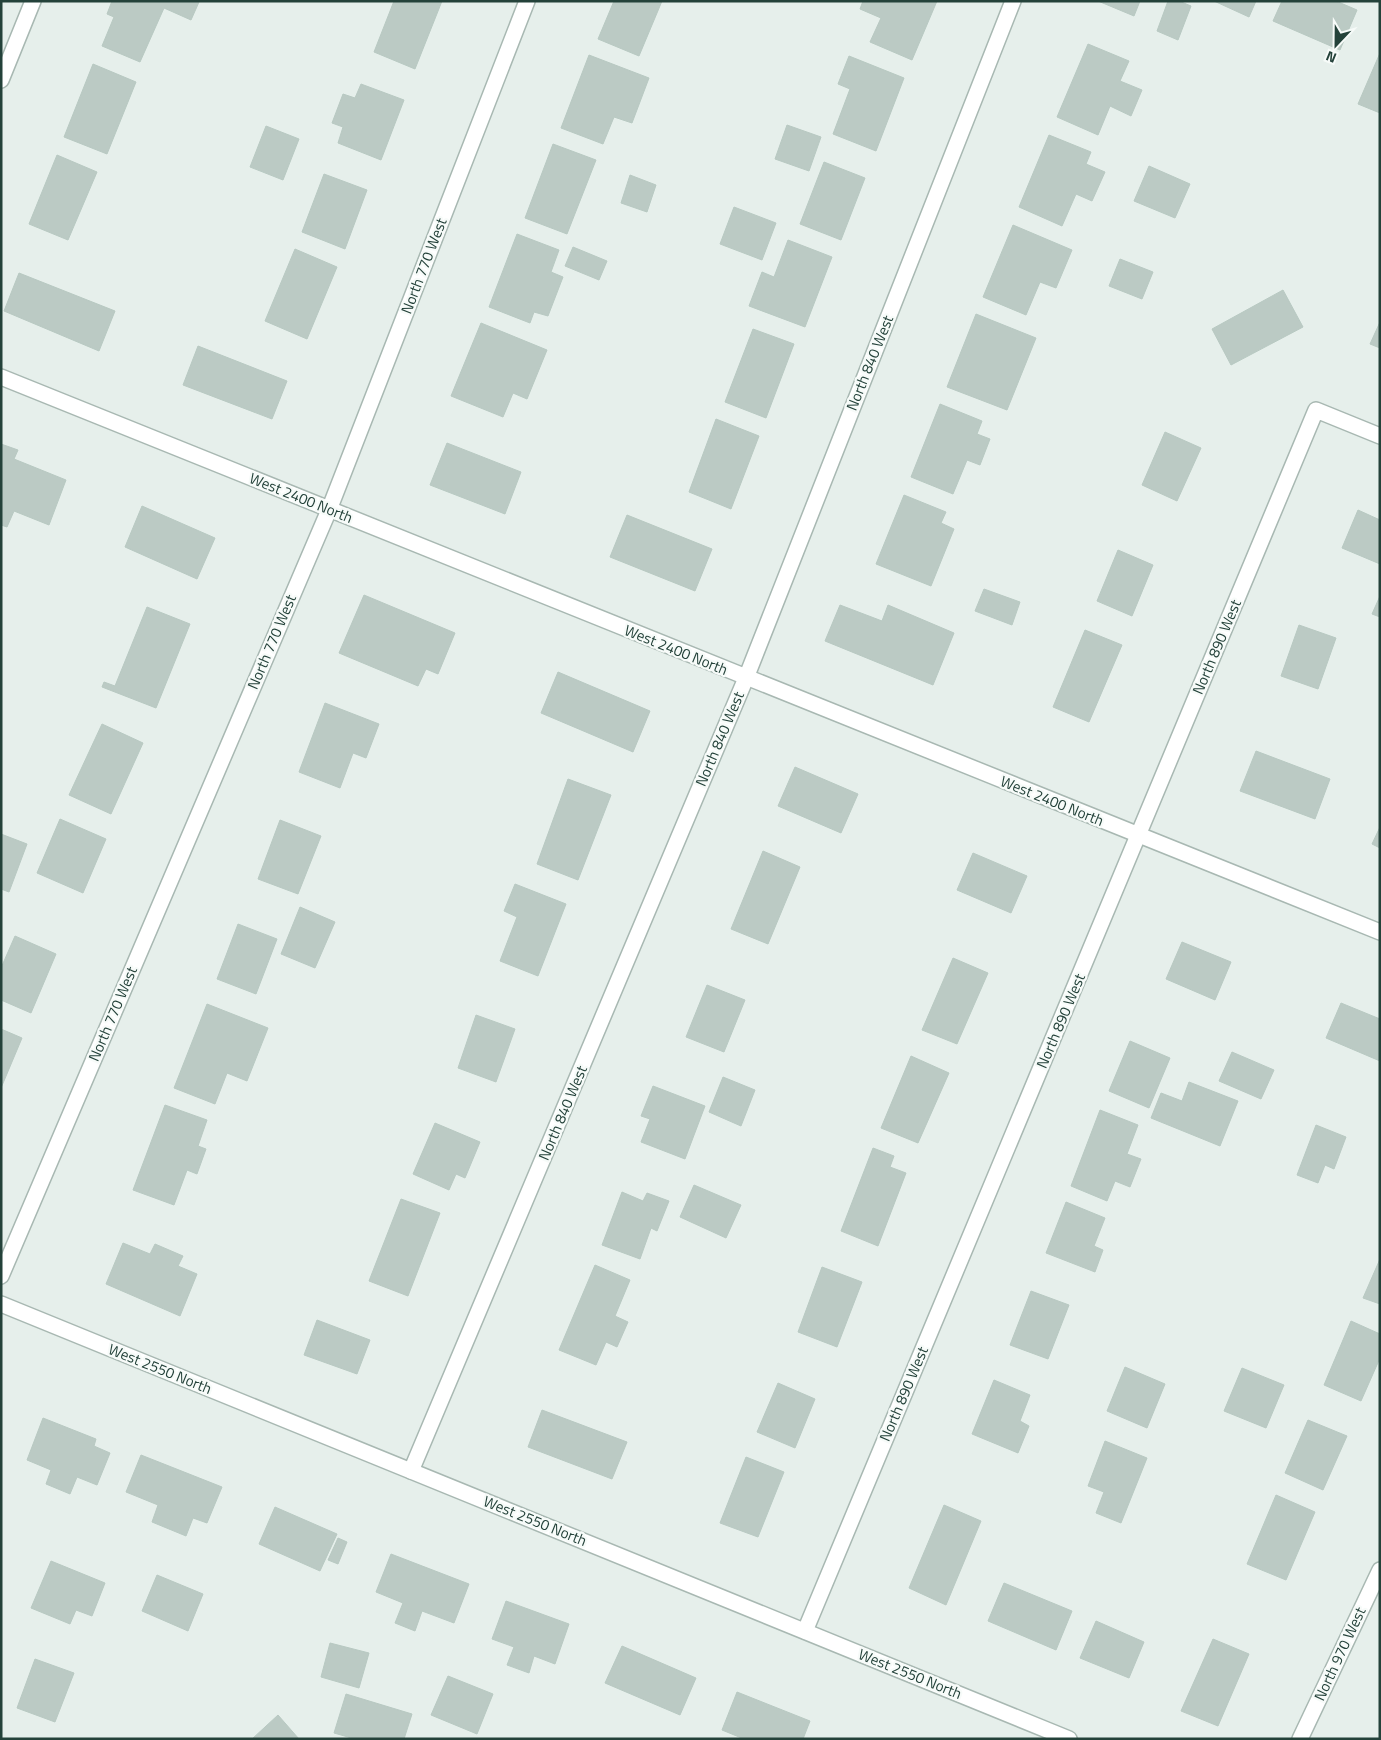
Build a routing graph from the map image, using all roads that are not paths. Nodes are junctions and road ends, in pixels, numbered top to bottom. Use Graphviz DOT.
graph roads {
  1 [pos="33,1"];
  2 [pos="527,1"];
  3 [pos="1013,1"];
  4 [pos="1,80"];
  5 [pos="1,378"];
  6 [pos="1380,436"];
  7 [pos="329,510"];
  8 [pos="746,678"];
  9 [pos="1138,836"];
  10 [pos="1380,932"];
  11 [pos="1,1276"];
  12 [pos="1,1304"];
  13 [pos="411,1471"];
  14 [pos="1380,1570"];
  15 [pos="805,1631"];
  16 [pos="1069,1739"];
  17 [pos="1300,1739"];
  1 -- 4 [label="street"];
  2 -- 7 [label="street, North 770 West"];
  3 -- 8 [label="street, North 840 West"];
  5 -- 7 [label="street, West 2400 North"];
  6 -- 9 [label="street, North 890 West"];
  7 -- 8 [label="street, West 2400 North"];
  7 -- 11 [label="street, North 770 West"];
  8 -- 9 [label="street, West 2400 North"];
  8 -- 13 [label="street, North 840 West"];
  9 -- 10 [label="street, West 2400 North"];
  9 -- 15 [label="street, North 890 West"];
  12 -- 13 [label="street, West 2550 North"];
  13 -- 15 [label="street, West 2550 North"];
  14 -- 17 [label="street, North 970 West"];
  15 -- 16 [label="street, West 2550 North"];
}
